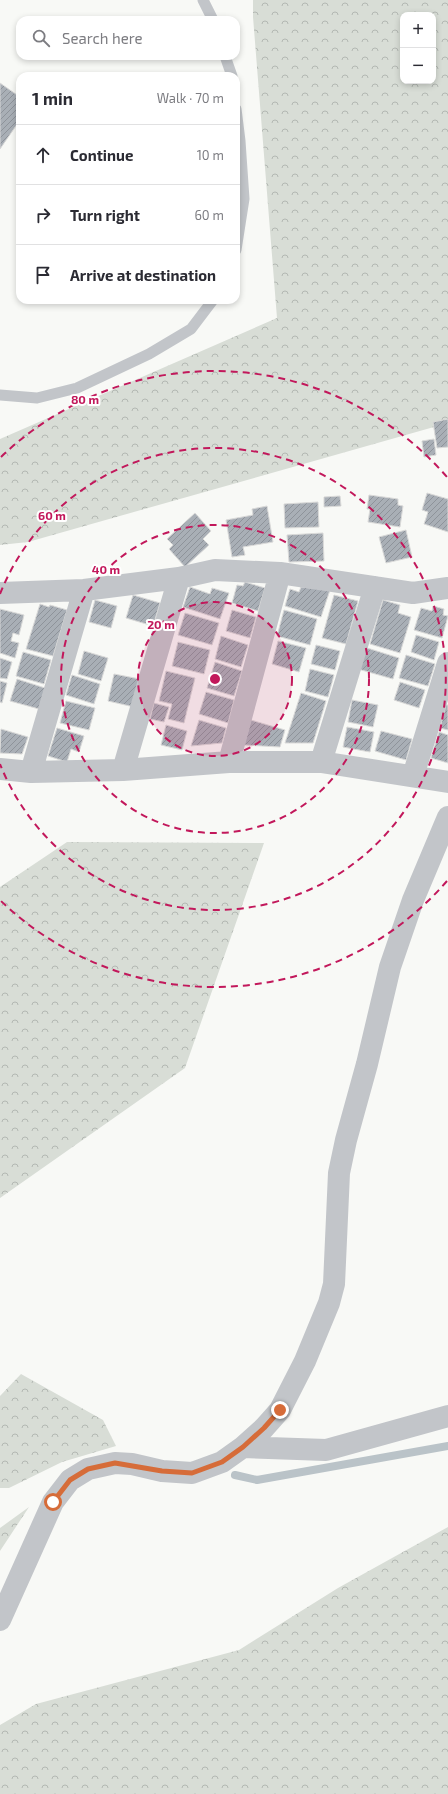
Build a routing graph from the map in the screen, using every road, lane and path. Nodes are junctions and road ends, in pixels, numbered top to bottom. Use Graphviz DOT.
graph roads {
  1 [pos="203,0"];
  2 [pos="211,16"];
  3 [pos="226,60"];
  4 [pos="231,72"];
  5 [pos="240,141"];
  6 [pos="240,225"];
  7 [pos="210,304"];
  8 [pos="0,395"];
  9 [pos="280,573"];
  10 [pos="179,578"];
  11 [pos="375,587"];
  12 [pos="448,588"];
  13 [pos="84,590"];
  14 [pos="0,593"];
  15 [pos="448,663"];
  16 [pos="229,762"];
  17 [pos="321,762"];
  18 [pos="0,769"];
  19 [pos="124,770"];
  20 [pos="31,772"];
  21 [pos="413,776"];
  22 [pos="448,782"];
  23 [pos="448,817"];
  24 [pos="448,1416"];
  25 [pos="243,1447"];
  26 [pos="0,1620"];
  1 -- 2 [label="lane"];
  3 -- 4 [label="lane"];
  5 -- 6 [label="lane"];
  7 -- 8 [label="lane"];
  9 -- 10 [label="street"];
  9 -- 11 [label="street"];
  9 -- 16 [label="street"];
  10 -- 13 [label="street"];
  10 -- 19 [label="street"];
  11 -- 12 [label="street"];
  11 -- 17 [label="street"];
  13 -- 14 [label="street"];
  13 -- 20 [label="street"];
  15 -- 21 [label="street"];
  16 -- 17 [label="street"];
  16 -- 19 [label="street"];
  17 -- 21 [label="street"];
  18 -- 20 [label="street"];
  19 -- 20 [label="street"];
  21 -- 22 [label="street"];
  23 -- 25 [label="street"];
  24 -- 25 [label="street"];
  25 -- 26 [label="street"];
}
